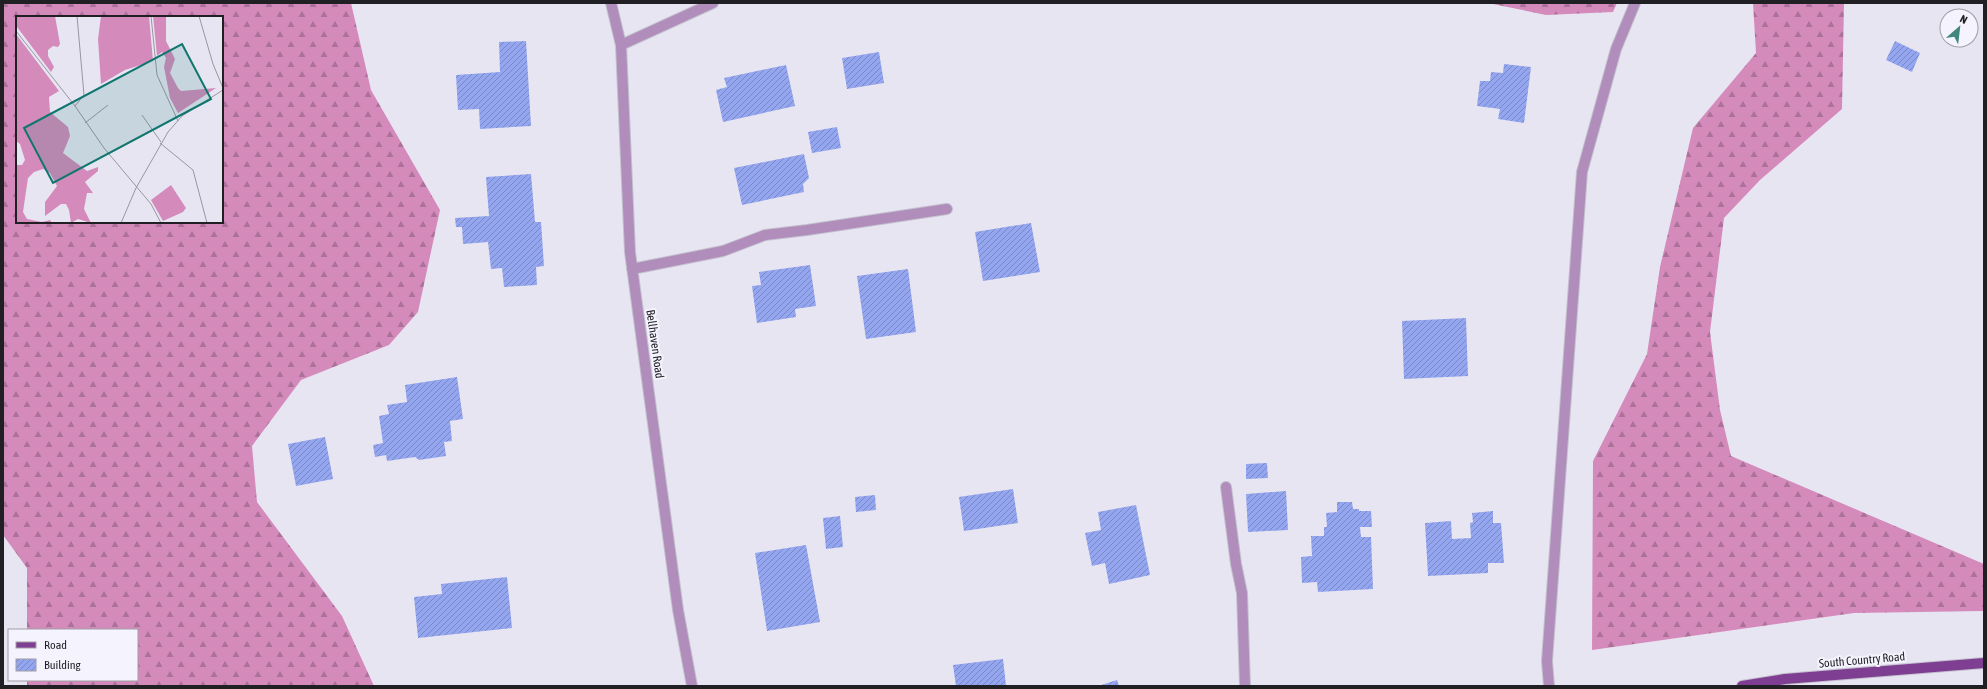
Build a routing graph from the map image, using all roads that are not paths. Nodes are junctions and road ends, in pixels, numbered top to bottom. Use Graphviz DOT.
graph roads {
  1 [pos="612,3"];
  2 [pos="713,3"];
  3 [pos="1635,3"];
  4 [pos="621,45"];
  5 [pos="947,209"];
  6 [pos="632,269"];
  7 [pos="1226,487"];
  8 [pos="1984,663"];
  9 [pos="692,686"];
  10 [pos="1245,686"];
  11 [pos="1550,686"];
  12 [pos="1742,686"];
  1 -- 4 [label="street, Bellhaven Road"];
  2 -- 4 [label="street"];
  3 -- 11 [label="street"];
  4 -- 6 [label="street, Bellhaven Road"];
  5 -- 6 [label="street"];
  6 -- 9 [label="street, Bellhaven Road"];
  7 -- 10 [label="street"];
  8 -- 12 [label="main road, South Country Road"];
}
